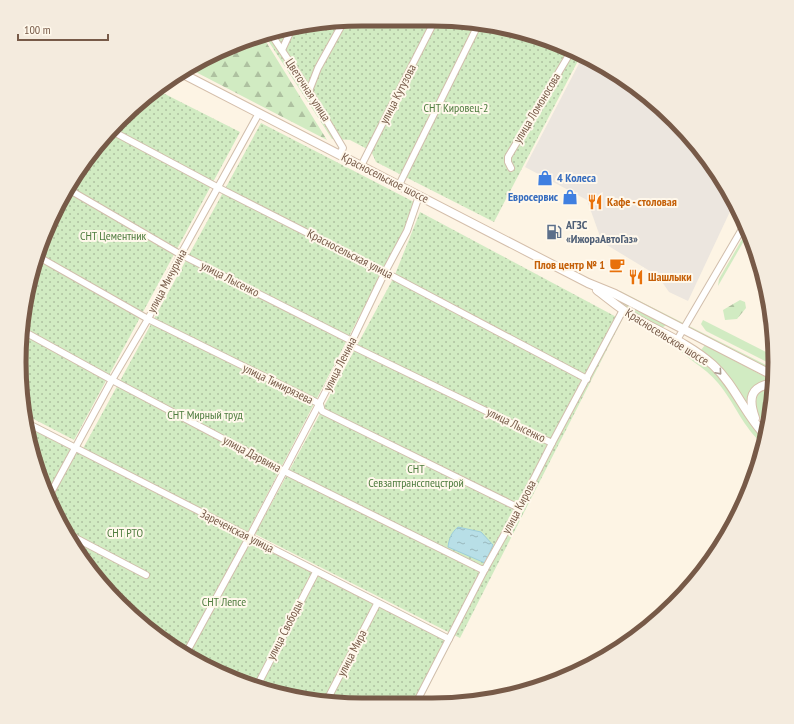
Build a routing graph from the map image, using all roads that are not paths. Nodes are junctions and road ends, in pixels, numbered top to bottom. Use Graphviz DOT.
graph roads {
  1 [pos="432,26"];
  2 [pos="341,27"];
  3 [pos="476,29"];
  4 [pos="290,34"];
  5 [pos="273,38"];
  6 [pos="282,50"];
  7 [pos="569,55"];
  8 [pos="186,76"];
  9 [pos="309,91"];
  10 [pos="259,113"];
  11 [pos="115,134"];
  12 [pos="341,151"];
  13 [pos="362,166"];
  14 [pos="511,168"];
  15 [pos="399,186"];
  16 [pos="217,187"];
  17 [pos="73,192"];
  18 [pos="419,196"];
  19 [pos="741,231"];
  20 [pos="181,254"];
  21 [pos="42,259"];
  22 [pos="385,272"];
  23 [pos="588,283"];
  24 [pos="623,310"];
  25 [pos="148,318"];
  26 [pos="683,330"];
  27 [pos="28,334"];
  28 [pos="677,340"];
  29 [pos="351,343"];
  30 [pos="768,373"];
  31 [pos="587,379"];
  32 [pos="112,380"];
  33 [pos="767,385"];
  34 [pos="320,404"];
  35 [pos="32,425"];
  36 [pos="758,427"];
  37 [pos="761,431"];
  38 [pos="552,443"];
  39 [pos="75,448"];
  40 [pos="284,471"];
  41 [pos="52,491"];
  42 [pos="519,508"];
  43 [pos="76,538"];
  44 [pos="249,538"];
  45 [pos="485,570"];
  46 [pos="316,572"];
  47 [pos="146,575"];
  48 [pos="377,604"];
  49 [pos="449,639"];
  50 [pos="188,649"];
  51 [pos="259,682"];
  52 [pos="329,696"];
  53 [pos="419,698"];
  1 -- 13 [label="street, улица Кутузова"];
  2 -- 9 [label="street"];
  3 -- 15 [label="street"];
  4 -- 6 [label="street"];
  5 -- 6 [label="street, Цветочная улица"];
  6 -- 9 [label="street, Цветочная улица"];
  7 -- 14 [label="street, улица Ломоносова"];
  8 -- 10 [label="main road, Красносельское шоссе"];
  9 -- 12 [label="street, Цветочная улица"];
  10 -- 12 [label="main road, Красносельское шоссе"];
  10 -- 16 [label="street, улица Мичурина"];
  11 -- 16 [label="street, Красносельская улица"];
  12 -- 13 [label="main road, Красносельское шоссе"];
  13 -- 15 [label="main road, Красносельское шоссе"];
  15 -- 18 [label="main road, Красносельское шоссе"];
  16 -- 20 [label="street, улица Мичурина"];
  16 -- 22 [label="street, Красносельская улица"];
  17 -- 20 [label="street, улица Лысенко"];
  18 -- 22 [label="street, улица Ленина"];
  18 -- 23 [label="main road, Красносельское шоссе"];
  19 -- 26 [label="street"];
  20 -- 25 [label="street, улица Мичурина"];
  20 -- 29 [label="street, улица Лысенко"];
  21 -- 25 [label="street, улица Тимирязева"];
  22 -- 29 [label="street, улица Ленина"];
  22 -- 31 [label="street, Красносельская улица"];
  23 -- 24 [label="main road, Красносельское шоссе"];
  23 -- 26 [label="main road, Красносельское шоссе"];
  24 -- 28 [label="main road, Красносельское шоссе"];
  24 -- 31 [label="street, улица Кирова"];
  25 -- 32 [label="street, улица Мичурина"];
  25 -- 34 [label="street, улица Тимирязева"];
  26 -- 28 [label="street"];
  26 -- 30 [label="main road, Красносельское шоссе"];
  27 -- 32 [label="street, улица Дарвина"];
  28 -- 36 [label="main road, Красносельское шоссе, one-way"];
  29 -- 34 [label="street, улица Ленина"];
  29 -- 38 [label="street, улица Лысенко"];
  31 -- 38 [label="street, улица Кирова"];
  32 -- 39 [label="street, улица Мичурина"];
  32 -- 40 [label="street, улица Дарвина"];
  33 -- 36 [label="main road"];
  34 -- 40 [label="street, улица Ленина"];
  34 -- 42 [label="street, улица Тимирязева"];
  35 -- 39 [label="street, Зареченская улица"];
  36 -- 37 [label="main road, Красносельское шоссе"];
  38 -- 42 [label="street, улица Кирова"];
  39 -- 41 [label="street, улица Мичурина"];
  39 -- 44 [label="street, Зареченская улица"];
  40 -- 44 [label="street, улица Ленина"];
  40 -- 45 [label="street, улица Дарвина"];
  42 -- 45 [label="street, улица Кирова"];
  43 -- 47 [label="street"];
  44 -- 46 [label="street, Зареченская улица"];
  44 -- 50 [label="street, улица Ленина"];
  45 -- 49 [label="street, улица Кирова"];
  46 -- 48 [label="street, Зареченская улица"];
  46 -- 51 [label="street, улица Свободы"];
  48 -- 49 [label="street, Зареченская улица"];
  48 -- 52 [label="street, улица Мира"];
  49 -- 53 [label="street, улица Кирова"];
}
